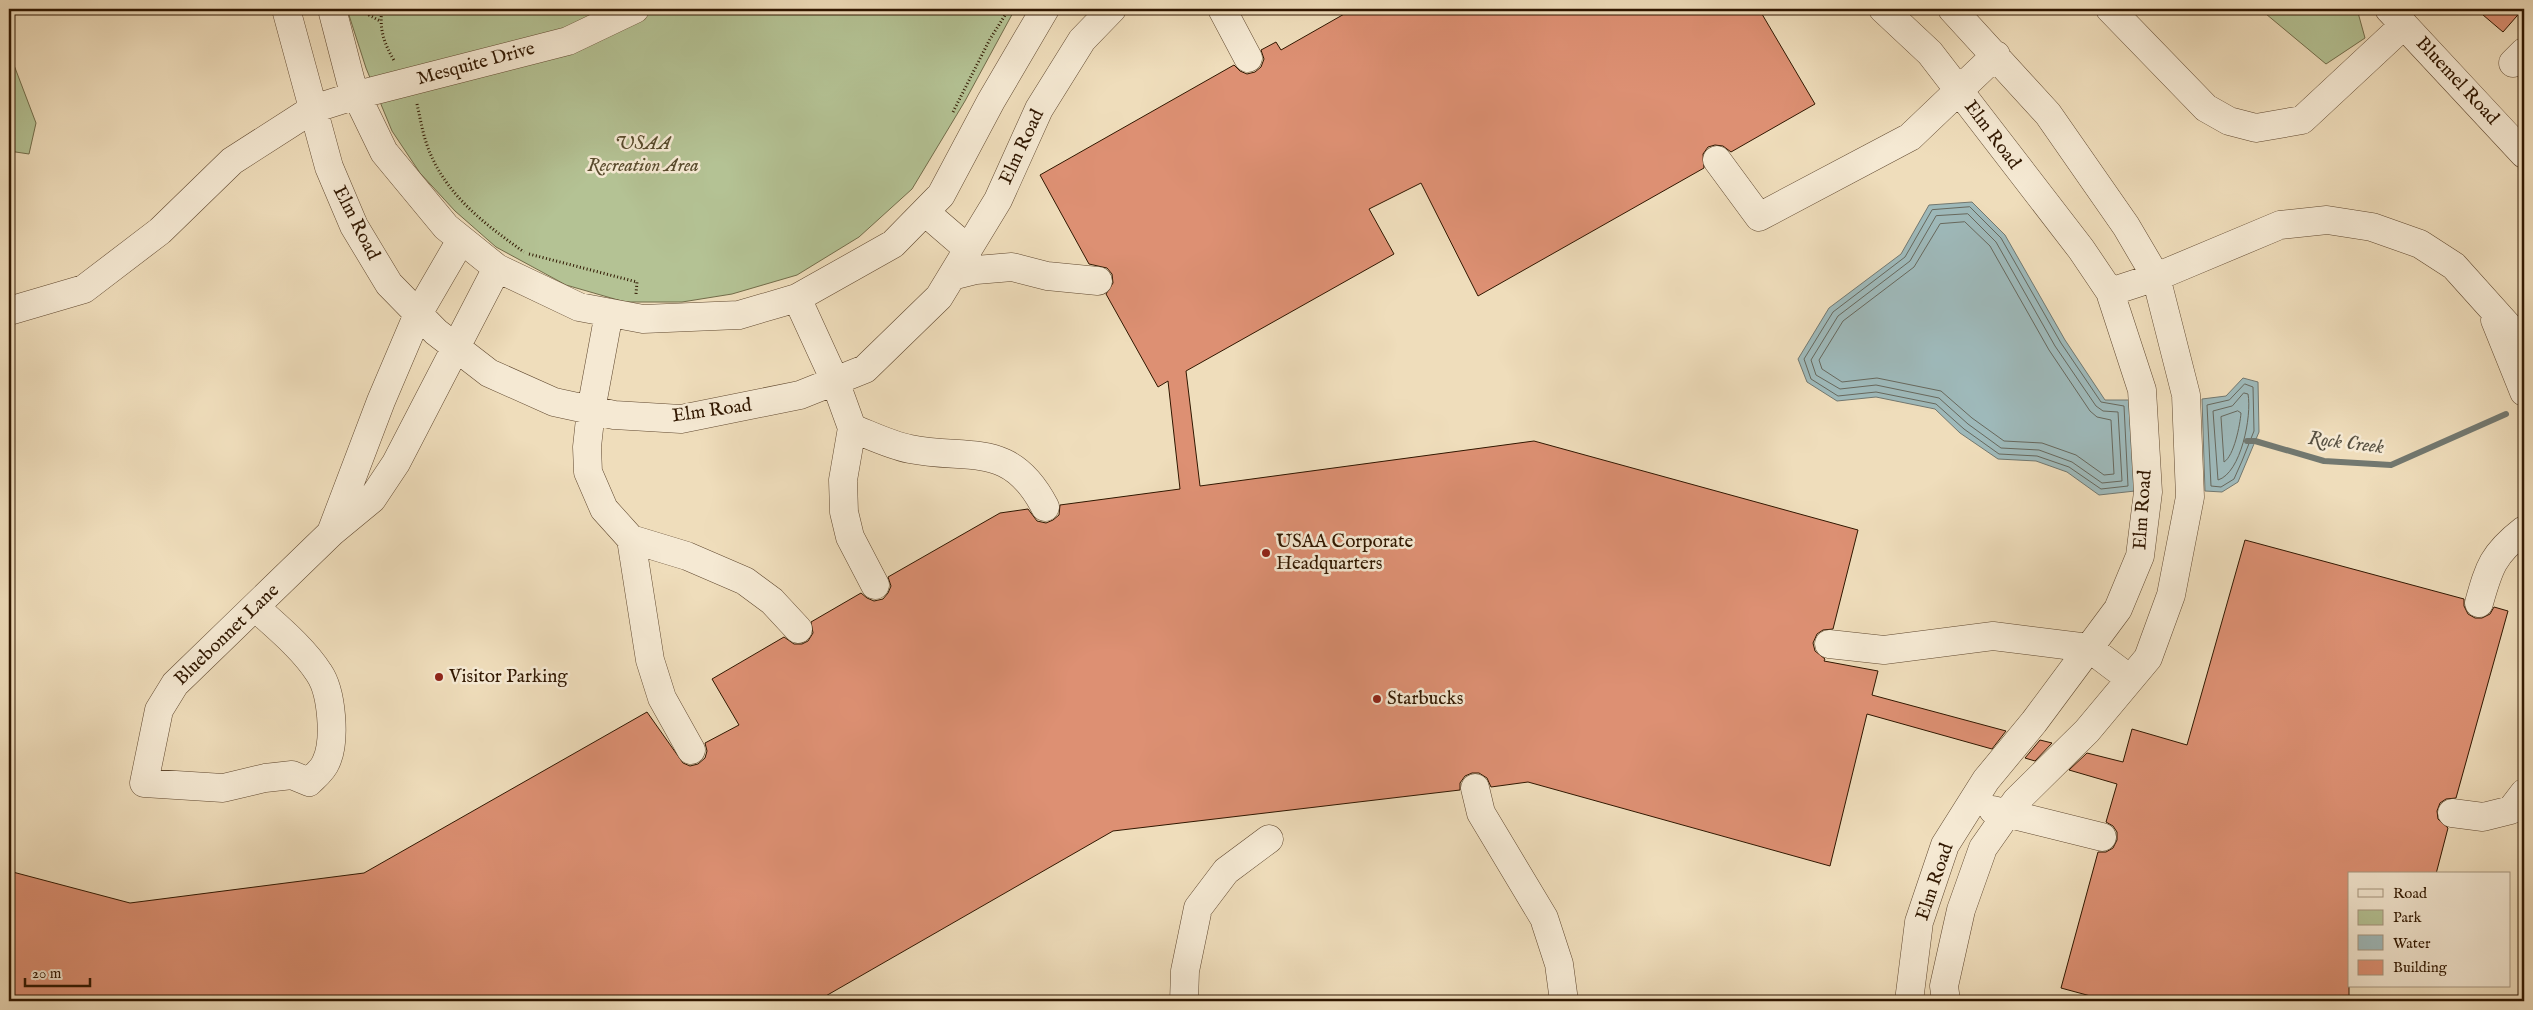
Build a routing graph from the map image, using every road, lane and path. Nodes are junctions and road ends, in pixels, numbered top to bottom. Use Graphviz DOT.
graph roads {
  1 [pos="286,9"];
  2 [pos="332,9"];
  3 [pos="365,9"];
  4 [pos="382,9"];
  5 [pos="635,9"];
  6 [pos="1009,9"];
  7 [pos="1045,9"];
  8 [pos="1112,9"];
  9 [pos="1222,9"];
  10 [pos="1882,9"];
  11 [pos="1952,9"];
  12 [pos="2110,9"];
  13 [pos="2397,17"];
  14 [pos="380,20"];
  15 [pos="1996,55"];
  16 [pos="1248,58"];
  17 [pos="408,82"];
  18 [pos="1959,91"];
  19 [pos="357,96"];
  20 [pos="313,109"];
  21 [pos="953,112"];
  22 [pos="2524,154"];
  23 [pos="1717,160"];
  24 [pos="924,212"];
  25 [pos="462,240"];
  26 [pos="968,249"];
  27 [pos="497,268"];
  28 [pos="952,276"];
  29 [pos="2156,277"];
  30 [pos="1098,281"];
  31 [pos="2110,292"];
  32 [pos="797,298"];
  33 [pos="2490,304"];
  34 [pos="9,312"];
  35 [pos="418,314"];
  36 [pos="621,315"];
  37 [pos="2524,344"];
  38 [pos="455,346"];
  39 [pos="835,381"];
  40 [pos="2524,392"];
  41 [pos="591,410"];
  42 [pos="852,428"];
  43 [pos="1045,507"];
  44 [pos="2524,530"];
  45 [pos="332,532"];
  46 [pos="631,539"];
  47 [pos="875,585"];
  48 [pos="2479,603"];
  49 [pos="255,607"];
  50 [pos="798,629"];
  51 [pos="1829,644"];
  52 [pos="2089,648"];
  53 [pos="2130,679"];
  54 [pos="691,750"];
  55 [pos="1475,788"];
  56 [pos="2524,793"];
  57 [pos="1969,806"];
  58 [pos="2008,812"];
  59 [pos="2452,813"];
  60 [pos="2102,837"];
  61 [pos="1269,839"];
  62 [pos="1184,1001"];
  63 [pos="1564,1001"];
  64 [pos="1910,1001"];
  65 [pos="1946,1001"];
  1 -- 20 [label="street, Elm Road"];
  2 -- 19 [label="street"];
  3 -- 14 [label="path"];
  4 -- 14 [label="path"];
  5 -- 17 [label="street, Mesquite Drive"];
  6 -- 21 [label="path"];
  7 -- 24 [label="street"];
  8 -- 26 [label="street, Elm Road"];
  9 -- 16 [label="street"];
  10 -- 18 [label="street, Elm Road"];
  11 -- 15 [label="street, Elm Road"];
  12 -- 13 [label="street"];
  13 -- 22 [label="street, Bluemel Road"];
  14 -- 17 [label="path"];
  15 -- 18 [label="street"];
  15 -- 29 [label="street, Elm Road"];
  17 -- 19 [label="street, Mesquite Drive"];
  17 -- 36 [label="path"];
  18 -- 23 [label="street"];
  18 -- 31 [label="street, Elm Road"];
  19 -- 20 [label="street, Mesquite Drive"];
  19 -- 25 [label="street"];
  20 -- 34 [label="street, Mesquite Drive"];
  20 -- 35 [label="street, Elm Road"];
  24 -- 26 [label="street"];
  24 -- 32 [label="street"];
  25 -- 27 [label="street"];
  25 -- 35 [label="street, Bluebonnet Lane"];
  26 -- 28 [label="street, Elm Road"];
  27 -- 36 [label="street"];
  27 -- 38 [label="street, Bluebonnet Lane"];
  28 -- 30 [label="street"];
  28 -- 39 [label="street, Elm Road"];
  29 -- 31 [label="street"];
  29 -- 33 [label="street"];
  29 -- 53 [label="street, Elm Road"];
  31 -- 52 [label="street, Elm Road"];
  32 -- 36 [label="street"];
  32 -- 39 [label="street"];
  33 -- 37 [label="street"];
  33 -- 40 [label="street"];
  35 -- 38 [label="street, Elm Road"];
  35 -- 45 [label="street, Bluebonnet Lane"];
  36 -- 41 [label="street"];
  38 -- 41 [label="street, Elm Road"];
  38 -- 45 [label="street, Bluebonnet Lane"];
  39 -- 41 [label="street, Elm Road"];
  39 -- 42 [label="street"];
  41 -- 46 [label="street"];
  42 -- 43 [label="street"];
  42 -- 47 [label="street"];
  44 -- 48 [label="street"];
  45 -- 49 [label="street, Bluebonnet Lane"];
  46 -- 50 [label="street"];
  46 -- 54 [label="street"];
  49 -- 49 [label="street, Bluebonnet Lane"];
  51 -- 52 [label="street"];
  52 -- 53 [label="street"];
  52 -- 57 [label="street, Elm Road"];
  53 -- 58 [label="street, Elm Road"];
  55 -- 63 [label="street"];
  56 -- 59 [label="street"];
  57 -- 58 [label="street"];
  57 -- 64 [label="street, Elm Road"];
  58 -- 60 [label="street"];
  58 -- 65 [label="street, Elm Road"];
  61 -- 62 [label="street"];
}
